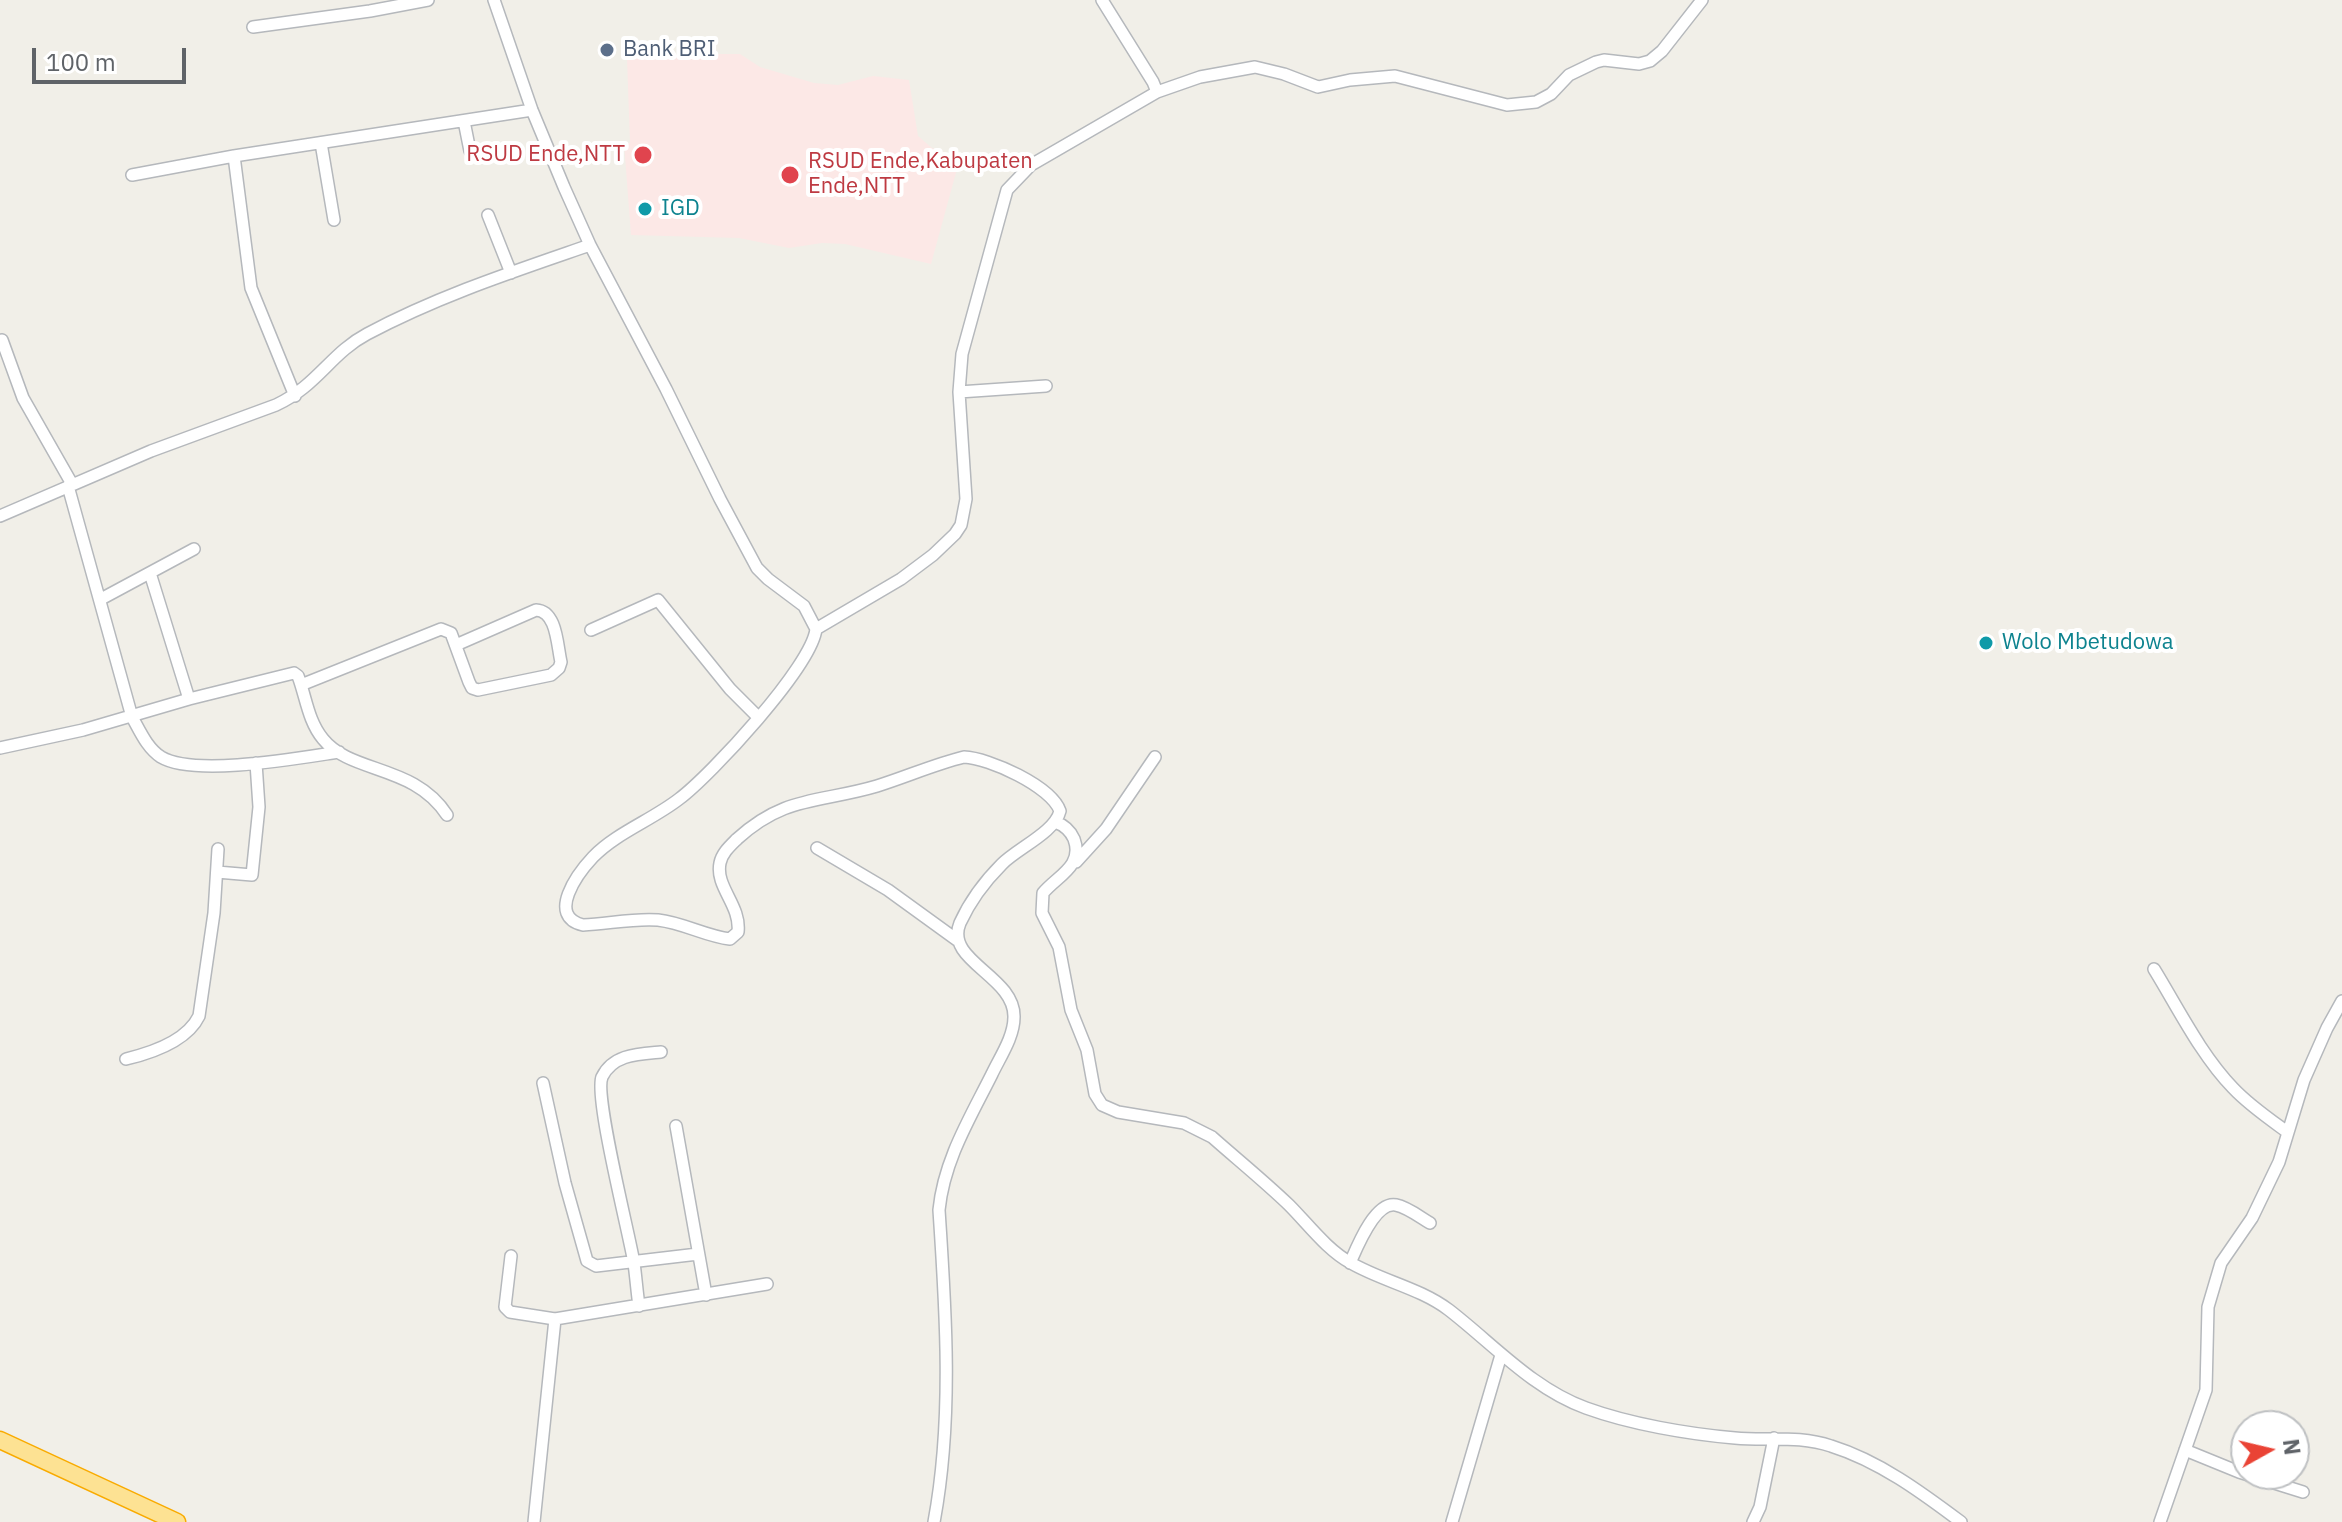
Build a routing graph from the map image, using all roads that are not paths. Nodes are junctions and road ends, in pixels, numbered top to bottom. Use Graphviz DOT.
graph roads {
  1 [pos="428,0"];
  2 [pos="494,0"];
  3 [pos="1102,0"];
  4 [pos="1702,0"];
  5 [pos="253,27"];
  6 [pos="1157,92"];
  7 [pos="532,110"];
  8 [pos="464,121"];
  9 [pos="321,143"];
  10 [pos="470,151"];
  11 [pos="234,156"];
  12 [pos="132,175"];
  13 [pos="488,215"];
  14 [pos="334,220"];
  15 [pos="590,245"];
  16 [pos="511,273"];
  17 [pos="2,340"];
  18 [pos="1046,386"];
  19 [pos="959,392"];
  20 [pos="295,396"];
  21 [pos="70,485"];
  22 [pos="0,516"];
  23 [pos="194,549"];
  24 [pos="150,573"];
  25 [pos="101,599"];
  26 [pos="816,629"];
  27 [pos="591,630"];
  28 [pos="456,645"];
  29 [pos="301,685"];
  30 [pos="189,699"];
  31 [pos="132,717"];
  32 [pos="758,717"];
  33 [pos="0,748"];
  34 [pos="339,752"];
  35 [pos="1155,757"];
  36 [pos="256,763"];
  37 [pos="447,815"];
  38 [pos="1055,822"];
  39 [pos="817,848"];
  40 [pos="218,849"];
  41 [pos="1074,864"];
  42 [pos="217,872"];
  43 [pos="957,940"];
  44 [pos="2154,969"];
  45 [pos="2342,1001"];
  46 [pos="661,1052"];
  47 [pos="126,1059"];
  48 [pos="543,1083"];
  49 [pos="676,1126"];
  50 [pos="2286,1131"];
  51 [pos="1430,1223"];
  52 [pos="698,1254"];
  53 [pos="511,1256"];
  54 [pos="633,1263"];
  55 [pos="1350,1263"];
  56 [pos="767,1284"];
  57 [pos="706,1295"];
  58 [pos="639,1306"];
  59 [pos="555,1319"];
  60 [pos="1501,1355"];
  61 [pos="1774,1438"];
  62 [pos="0,1440"];
  63 [pos="2185,1450"];
  64 [pos="2303,1492"];
  65 [pos="177,1522"];
  66 [pos="534,1522"];
  67 [pos="934,1522"];
  68 [pos="1452,1522"];
  69 [pos="1753,1522"];
  70 [pos="1961,1522"];
  71 [pos="2160,1522"];
  1 -- 5 [label="street"];
  2 -- 7 [label="street"];
  3 -- 6 [label="street"];
  4 -- 6 [label="street"];
  6 -- 19 [label="street"];
  7 -- 8 [label="street"];
  7 -- 15 [label="street"];
  8 -- 9 [label="street"];
  8 -- 10 [label="street"];
  9 -- 11 [label="street"];
  9 -- 14 [label="street"];
  11 -- 12 [label="street"];
  11 -- 20 [label="street"];
  13 -- 16 [label="street"];
  15 -- 16 [label="street"];
  15 -- 26 [label="street"];
  16 -- 20 [label="street"];
  17 -- 21 [label="street"];
  18 -- 19 [label="street"];
  19 -- 26 [label="street"];
  20 -- 21 [label="street"];
  21 -- 22 [label="street"];
  21 -- 25 [label="street"];
  23 -- 24 [label="street"];
  24 -- 25 [label="street"];
  24 -- 30 [label="street"];
  25 -- 31 [label="street"];
  26 -- 32 [label="street"];
  27 -- 32 [label="street"];
  28 -- 28 [label="street"];
  28 -- 29 [label="street"];
  29 -- 30 [label="street"];
  29 -- 34 [label="street"];
  30 -- 31 [label="street"];
  31 -- 33 [label="street"];
  31 -- 36 [label="street"];
  32 -- 38 [label="street"];
  34 -- 36 [label="street"];
  34 -- 37 [label="street"];
  35 -- 41 [label="street"];
  36 -- 42 [label="street"];
  38 -- 41 [label="street"];
  38 -- 43 [label="street"];
  39 -- 43 [label="street"];
  40 -- 42 [label="street"];
  41 -- 55 [label="street"];
  42 -- 47 [label="street"];
  43 -- 67 [label="street"];
  44 -- 50 [label="street"];
  45 -- 50 [label="street"];
  46 -- 54 [label="street"];
  48 -- 54 [label="street"];
  49 -- 52 [label="street"];
  50 -- 63 [label="street"];
  51 -- 55 [label="street"];
  52 -- 54 [label="street"];
  52 -- 57 [label="street"];
  53 -- 59 [label="street"];
  54 -- 58 [label="street"];
  55 -- 60 [label="street"];
  56 -- 57 [label="street"];
  57 -- 58 [label="street"];
  58 -- 59 [label="street"];
  59 -- 66 [label="street"];
  60 -- 61 [label="street"];
  60 -- 68 [label="street"];
  61 -- 69 [label="street"];
  61 -- 70 [label="street"];
  62 -- 65 [label="highway"];
  63 -- 64 [label="street"];
  63 -- 71 [label="street"];
}
